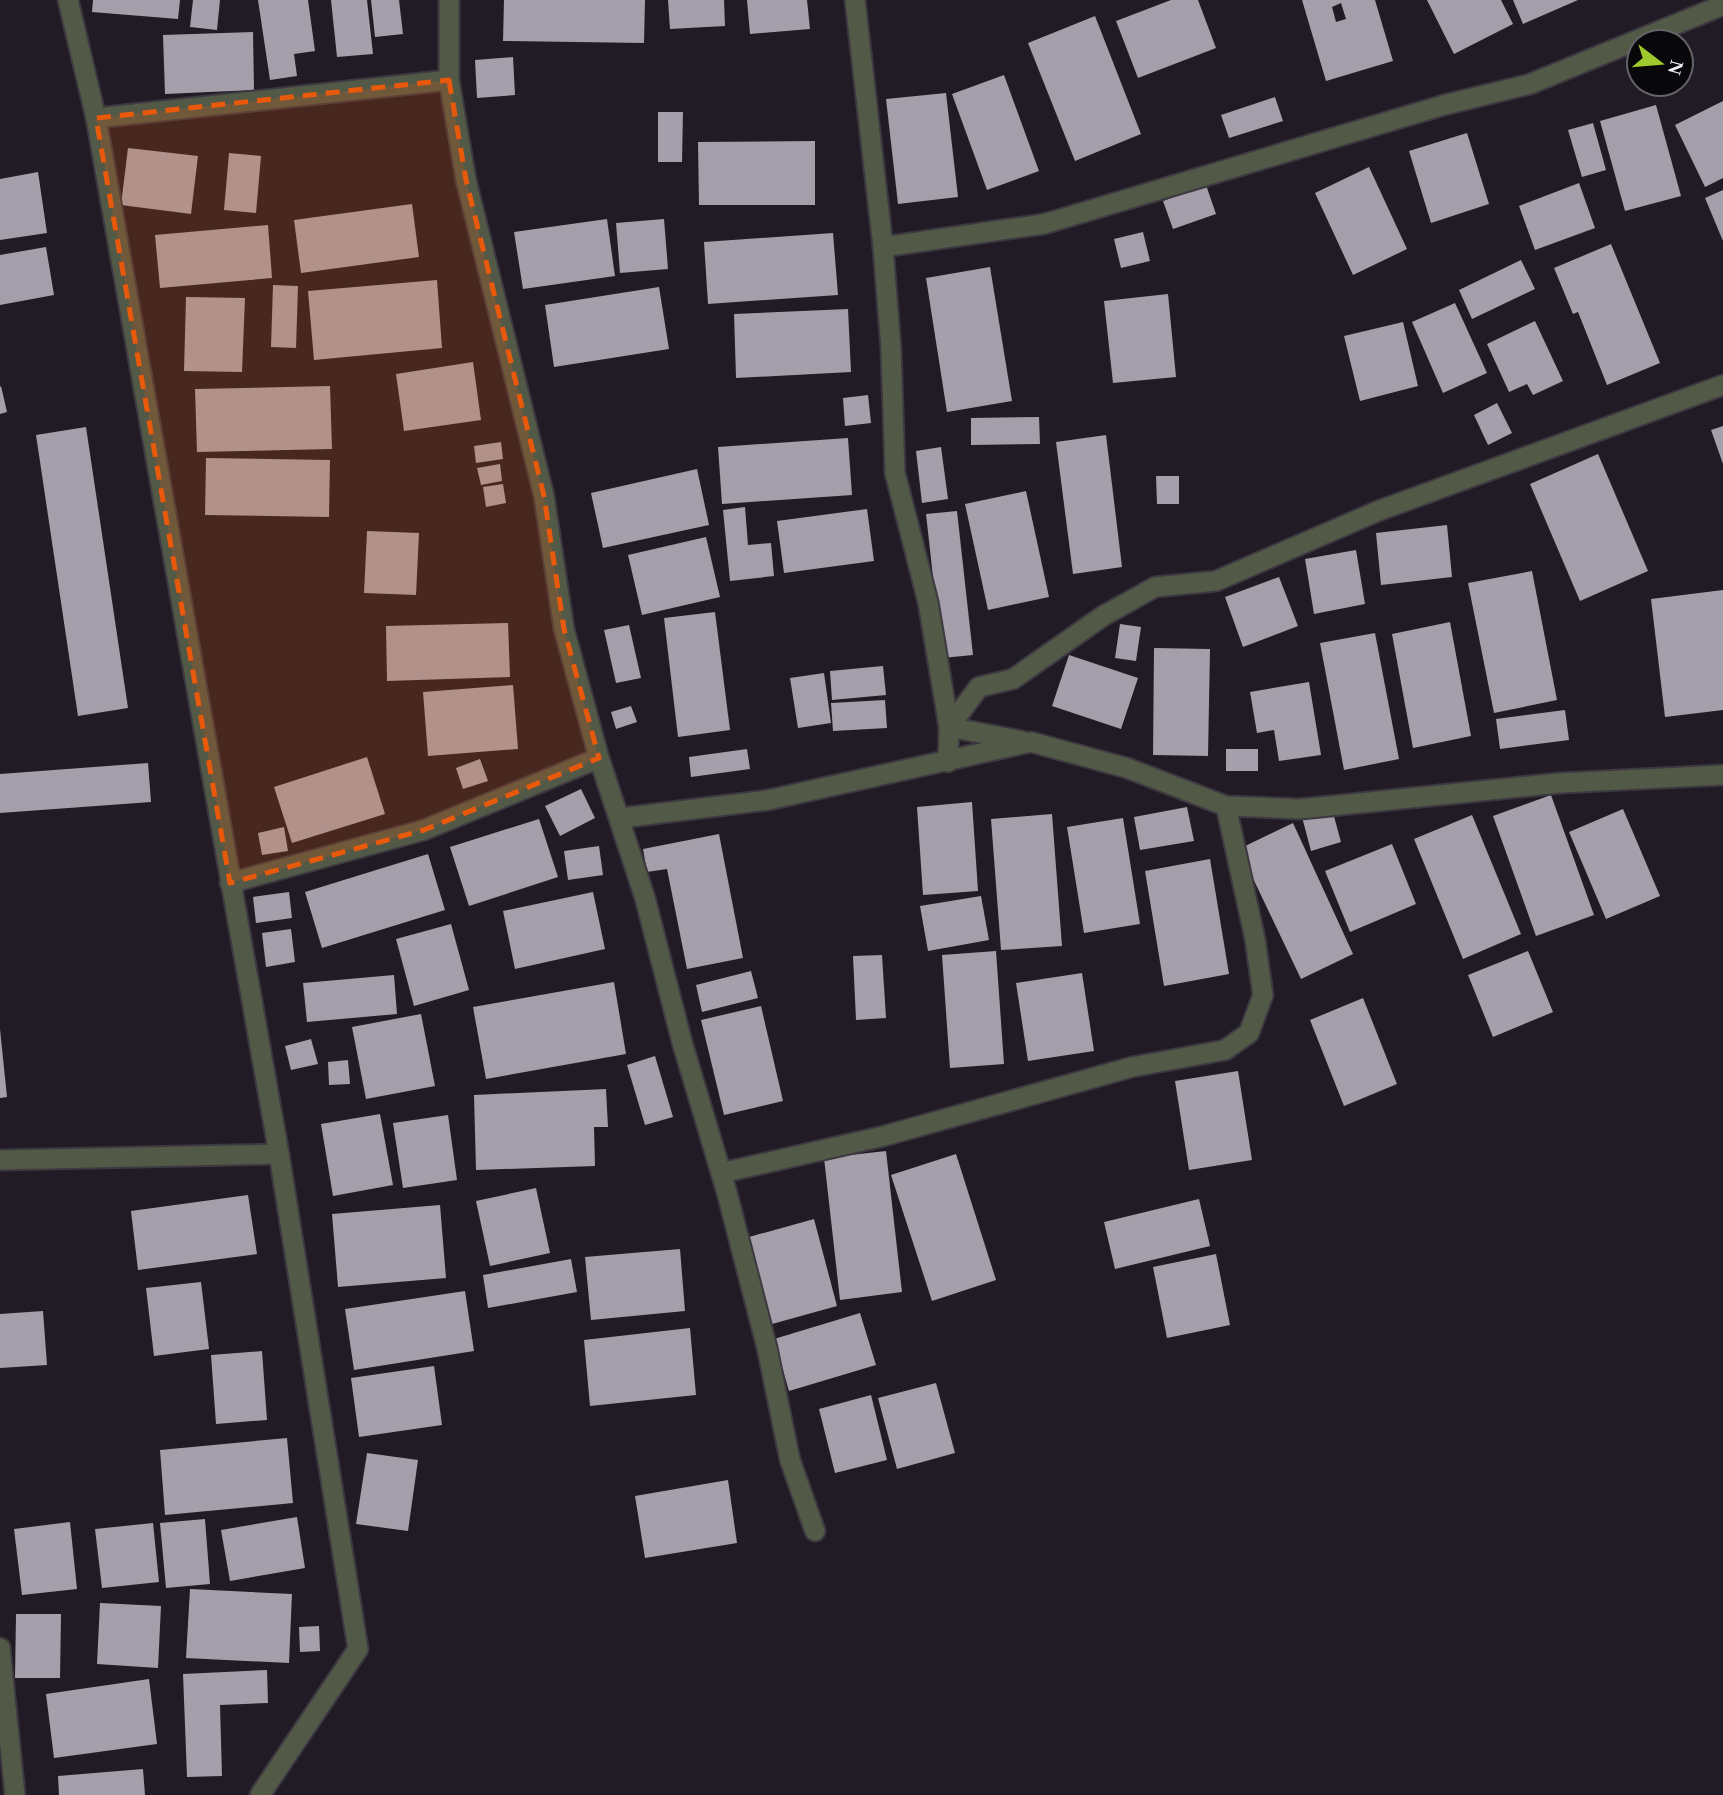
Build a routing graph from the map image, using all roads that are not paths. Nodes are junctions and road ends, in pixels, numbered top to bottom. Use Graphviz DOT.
graph roads {
  1 [pos="68,0"];
  2 [pos="449,0"];
  3 [pos="855,0"];
  4 [pos="1723,5"];
  5 [pos="449,80"];
  6 [pos="96,118"];
  7 [pos="883,247"];
  8 [pos="1723,385"];
  9 [pos="949,727"];
  10 [pos="1031,742"];
  11 [pos="599,758"];
  12 [pos="948,762"];
  13 [pos="1723,775"];
  14 [pos="1226,806"];
  15 [pos="621,818"];
  16 [pos="230,883"];
  17 [pos="279,1153"];
  18 [pos="0,1160"];
  19 [pos="722,1173"];
  20 [pos="814,1531"];
  21 [pos="0,1648"];
  22 [pos="15,1795"];
  23 [pos="260,1795"];
  1 -- 6 [label="street"];
  2 -- 5 [label="street"];
  3 -- 7 [label="street"];
  4 -- 7 [label="street"];
  5 -- 6 [label="street"];
  5 -- 11 [label="street"];
  6 -- 16 [label="street"];
  7 -- 9 [label="street"];
  8 -- 9 [label="street"];
  9 -- 10 [label="street"];
  9 -- 12 [label="street"];
  10 -- 12 [label="street"];
  10 -- 14 [label="street"];
  11 -- 15 [label="street"];
  11 -- 16 [label="street"];
  12 -- 15 [label="street"];
  13 -- 14 [label="street"];
  14 -- 19 [label="street"];
  15 -- 19 [label="street"];
  16 -- 17 [label="street"];
  17 -- 18 [label="street"];
  17 -- 23 [label="street"];
  19 -- 20 [label="street"];
  21 -- 22 [label="street"];
}
